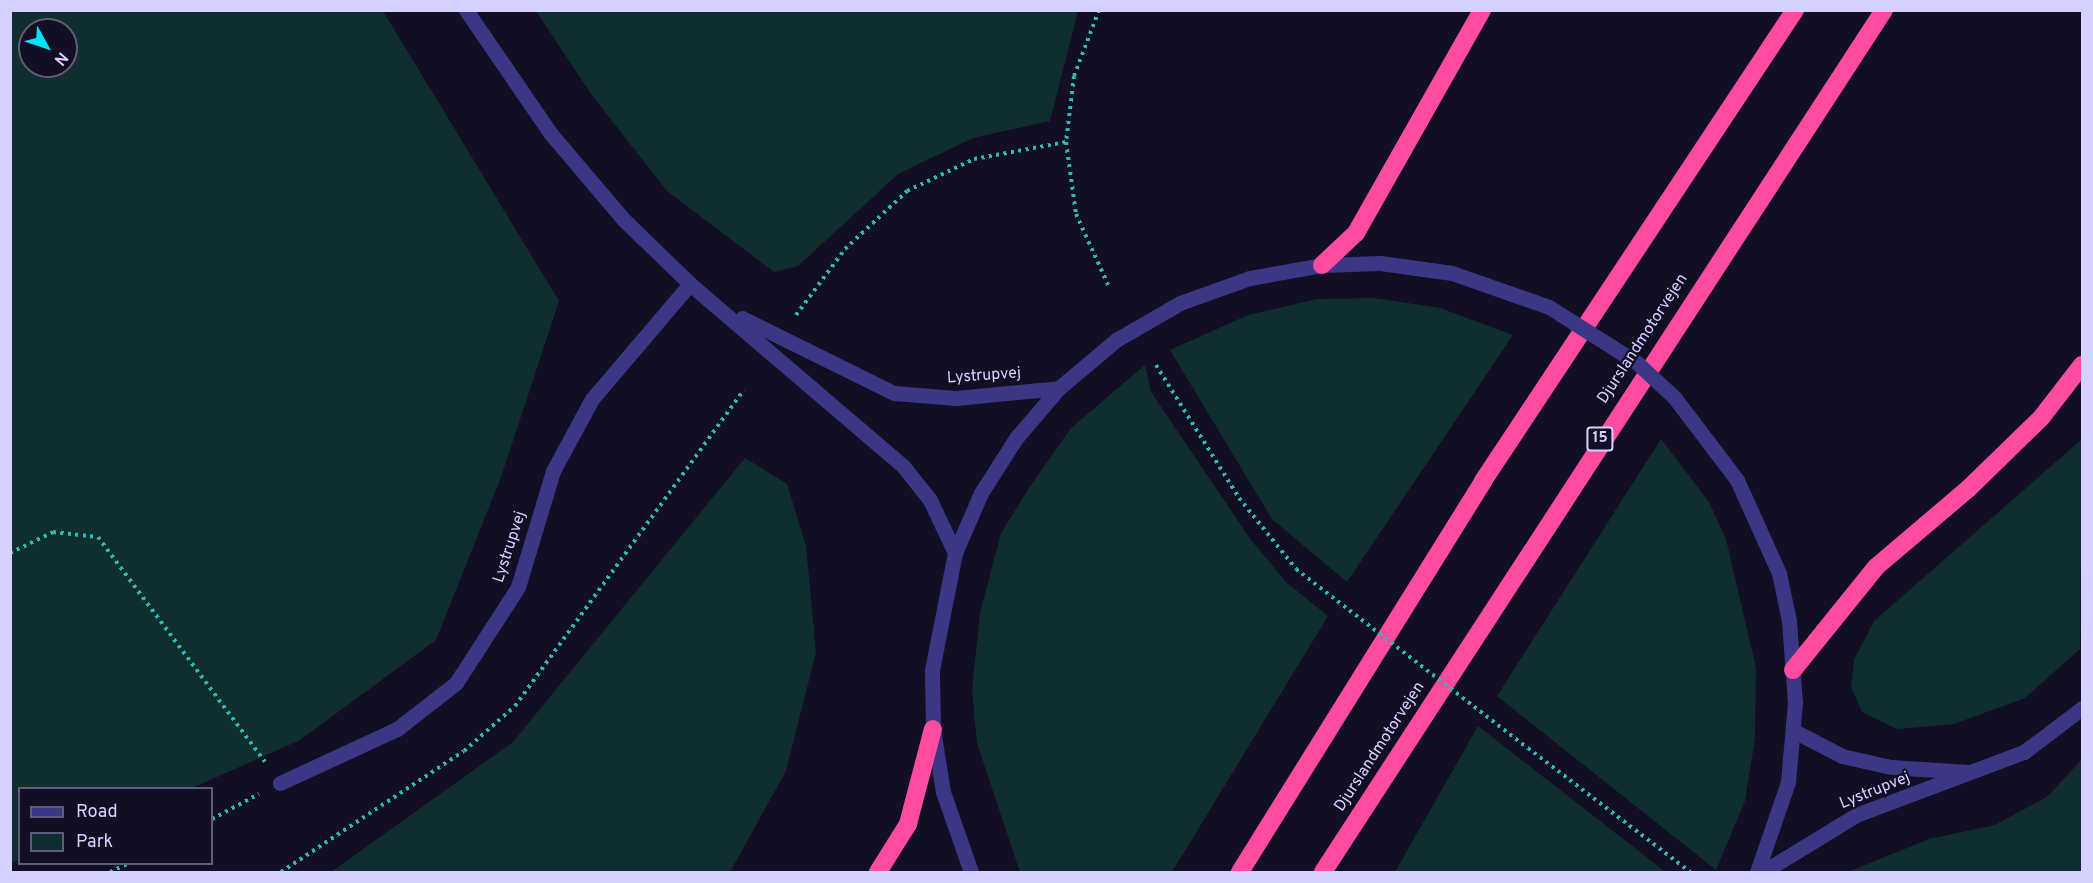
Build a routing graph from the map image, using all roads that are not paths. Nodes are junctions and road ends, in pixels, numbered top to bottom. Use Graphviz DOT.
graph roads {
  1 [pos="466,10"];
  2 [pos="1482,10"];
  3 [pos="1795,10"];
  4 [pos="1884,10"];
  5 [pos="1323,265"];
  6 [pos="690,284"];
  7 [pos="717,304"];
  8 [pos="2082,366"];
  9 [pos="1059,388"];
  10 [pos="955,553"];
  11 [pos="1793,669"];
  12 [pos="2082,708"];
  13 [pos="933,729"];
  14 [pos="1794,731"];
  15 [pos="1974,773"];
  16 [pos="280,783"];
  17 [pos="878,873"];
  18 [pos="971,873"];
  19 [pos="1240,873"];
  20 [pos="1323,873"];
  21 [pos="1757,873"];
  22 [pos="1763,873"];
  1 -- 6 [label="street, Lystrupvej"];
  2 -- 5 [label="highway"];
  3 -- 19 [label="highway"];
  4 -- 20 [label="highway, Djurslandmotorvejen / 15"];
  5 -- 9 [label="street"];
  5 -- 11 [label="street, bridge"];
  6 -- 7 [label="street, Lystrupvej"];
  6 -- 16 [label="street, Lystrupvej"];
  7 -- 9 [label="street, Lystrupvej"];
  7 -- 10 [label="street, Lystrupvej"];
  8 -- 11 [label="highway"];
  9 -- 10 [label="street"];
  10 -- 13 [label="street"];
  11 -- 14 [label="street"];
  12 -- 15 [label="street, Lystrupvej"];
  13 -- 17 [label="highway"];
  13 -- 18 [label="street"];
  14 -- 15 [label="street, Lystrupvej"];
  14 -- 21 [label="street"];
  15 -- 22 [label="street, Lystrupvej"];
}
